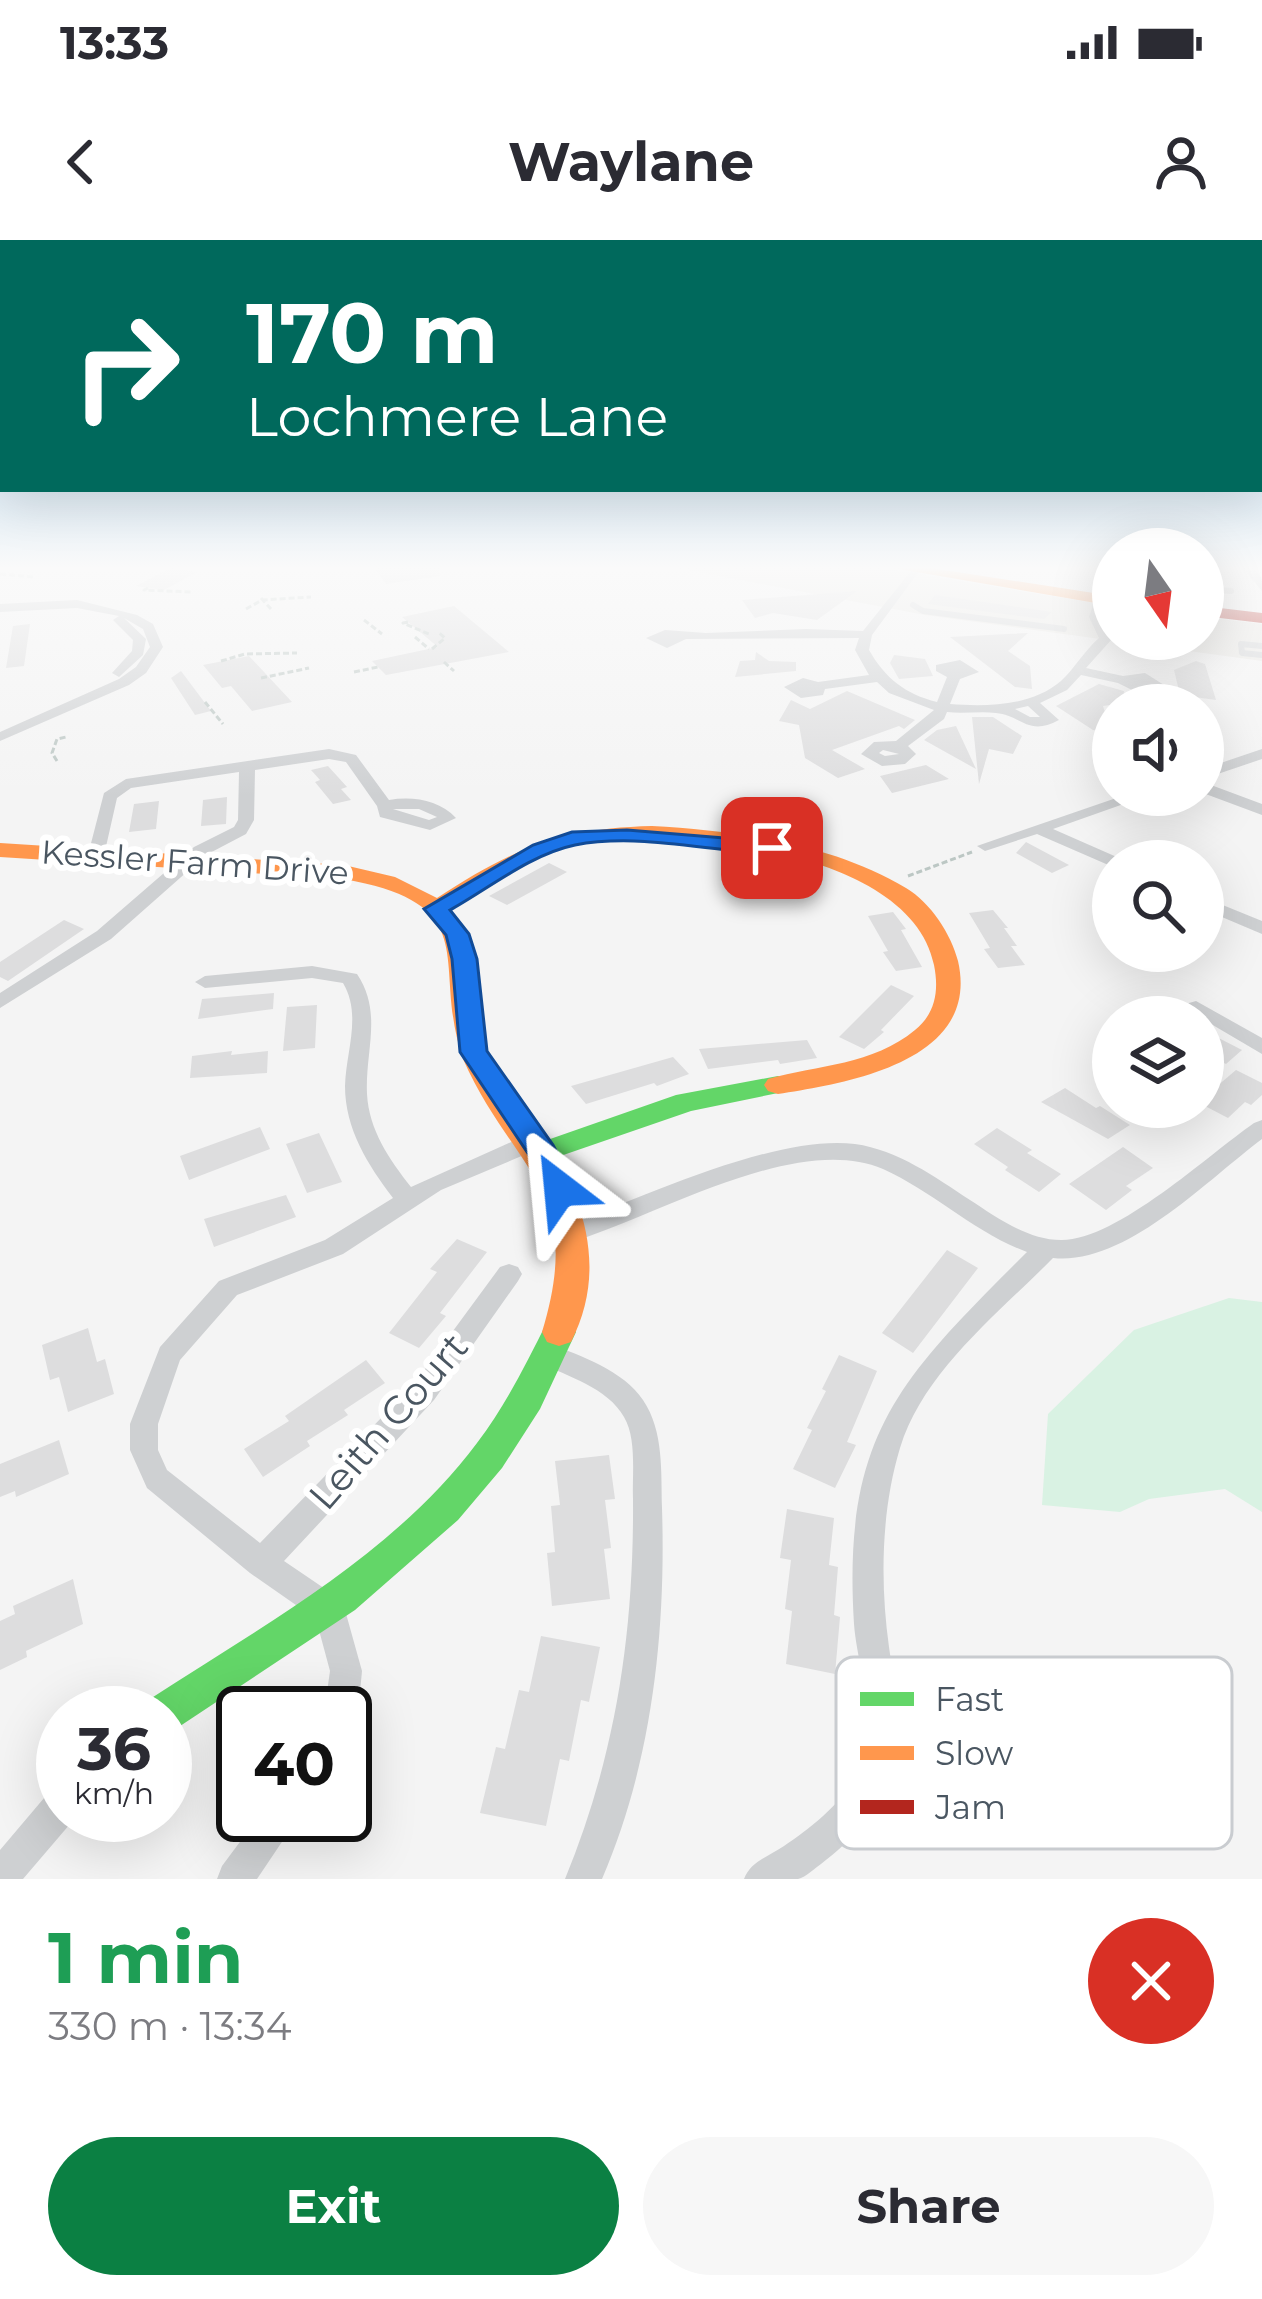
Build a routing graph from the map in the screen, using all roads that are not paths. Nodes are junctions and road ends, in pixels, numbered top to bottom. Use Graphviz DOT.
graph roads {
  1 [pos="139,642"];
  2 [pos="155,642"];
  3 [pos="864,642"];
  4 [pos="1092,649"];
  5 [pos="1079,670"];
  6 [pos="954,676"];
  7 [pos="876,678"];
  8 [pos="1123,680"];
  9 [pos="818,686"];
  10 [pos="1030,701"];
  11 [pos="942,706"];
  12 [pos="1000,707"];
  13 [pos="0,726"];
  14 [pos="0,737"];
  15 [pos="898,746"];
  16 [pos="1262,754"];
  17 [pos="248,766"];
  18 [pos="1224,767"];
  19 [pos="1224,795"];
  20 [pos="385,806"];
  21 [pos="1262,810"];
  22 [pos="1092,812"];
  23 [pos="1039,830"];
  24 [pos="985,847"];
  25 [pos="0,850"];
  26 [pos="97,851"];
  27 [pos="1092,853"];
  28 [pos="187,861"];
  29 [pos="436,909"];
  30 [pos="1224,911"];
  31 [pos="1262,928"];
  32 [pos="205,982"];
  33 [pos="0,1002"];
  34 [pos="1224,1023"];
  35 [pos="1262,1047"];
  36 [pos="1262,1128"];
  37 [pos="539,1146"];
  38 [pos="407,1199"];
  39 [pos="574,1232"];
  40 [pos="1044,1251"];
  41 [pos="509,1274"];
  42 [pos="549,1355"];
  43 [pos="261,1563"];
  44 [pos="329,1610"];
  45 [pos="875,1657"];
  46 [pos="344,1686"];
  47 [pos="192,1697"];
  48 [pos="836,1826"];
  49 [pos="36,1836"];
  50 [pos="262,1842"];
  51 [pos="0,1879"];
  52 [pos="235,1879"];
  53 [pos="583,1879"];
  54 [pos="763,1879"];
  1 -- 13 [label="street"];
  2 -- 14 [label="street"];
  3 -- 7 [label="street"];
  4 -- 5 [label="street"];
  5 -- 8 [label="street"];
  5 -- 10 [label="street"];
  6 -- 11 [label="street"];
  7 -- 9 [label="street"];
  7 -- 11 [label="street"];
  10 -- 12 [label="street"];
  10 -- 12 [label="street"];
  11 -- 12 [label="street"];
  11 -- 15 [label="street"];
  16 -- 18 [label="street"];
  17 -- 20 [label="street"];
  17 -- 26 [label="street"];
  17 -- 28 [label="street"];
  19 -- 21 [label="street"];
  22 -- 23 [label="street"];
  23 -- 24 [label="street"];
  23 -- 27 [label="street"];
  25 -- 26 [label="main road, Kessler Farm Drive"];
  26 -- 28 [label="main road, Kessler Farm Drive"];
  28 -- 29 [label="main road, Kessler Farm Drive"];
  28 -- 33 [label="street"];
  29 -- 37 [label="main road"];
  29 -- 37 [label="main road"];
  30 -- 31 [label="street"];
  32 -- 38 [label="street"];
  34 -- 35 [label="street"];
  36 -- 40 [label="street"];
  37 -- 38 [label="street"];
  37 -- 39 [label="main road"];
  38 -- 43 [label="street"];
  39 -- 40 [label="street"];
  39 -- 42 [label="main road"];
  40 -- 45 [label="street"];
  41 -- 43 [label="street, Leith Court"];
  42 -- 44 [label="main road"];
  42 -- 53 [label="street"];
  43 -- 44 [label="street"];
  44 -- 46 [label="street"];
  44 -- 47 [label="main road"];
  48 -- 54 [label="street"];
  49 -- 51 [label="street"];
  50 -- 52 [label="street"];
}
